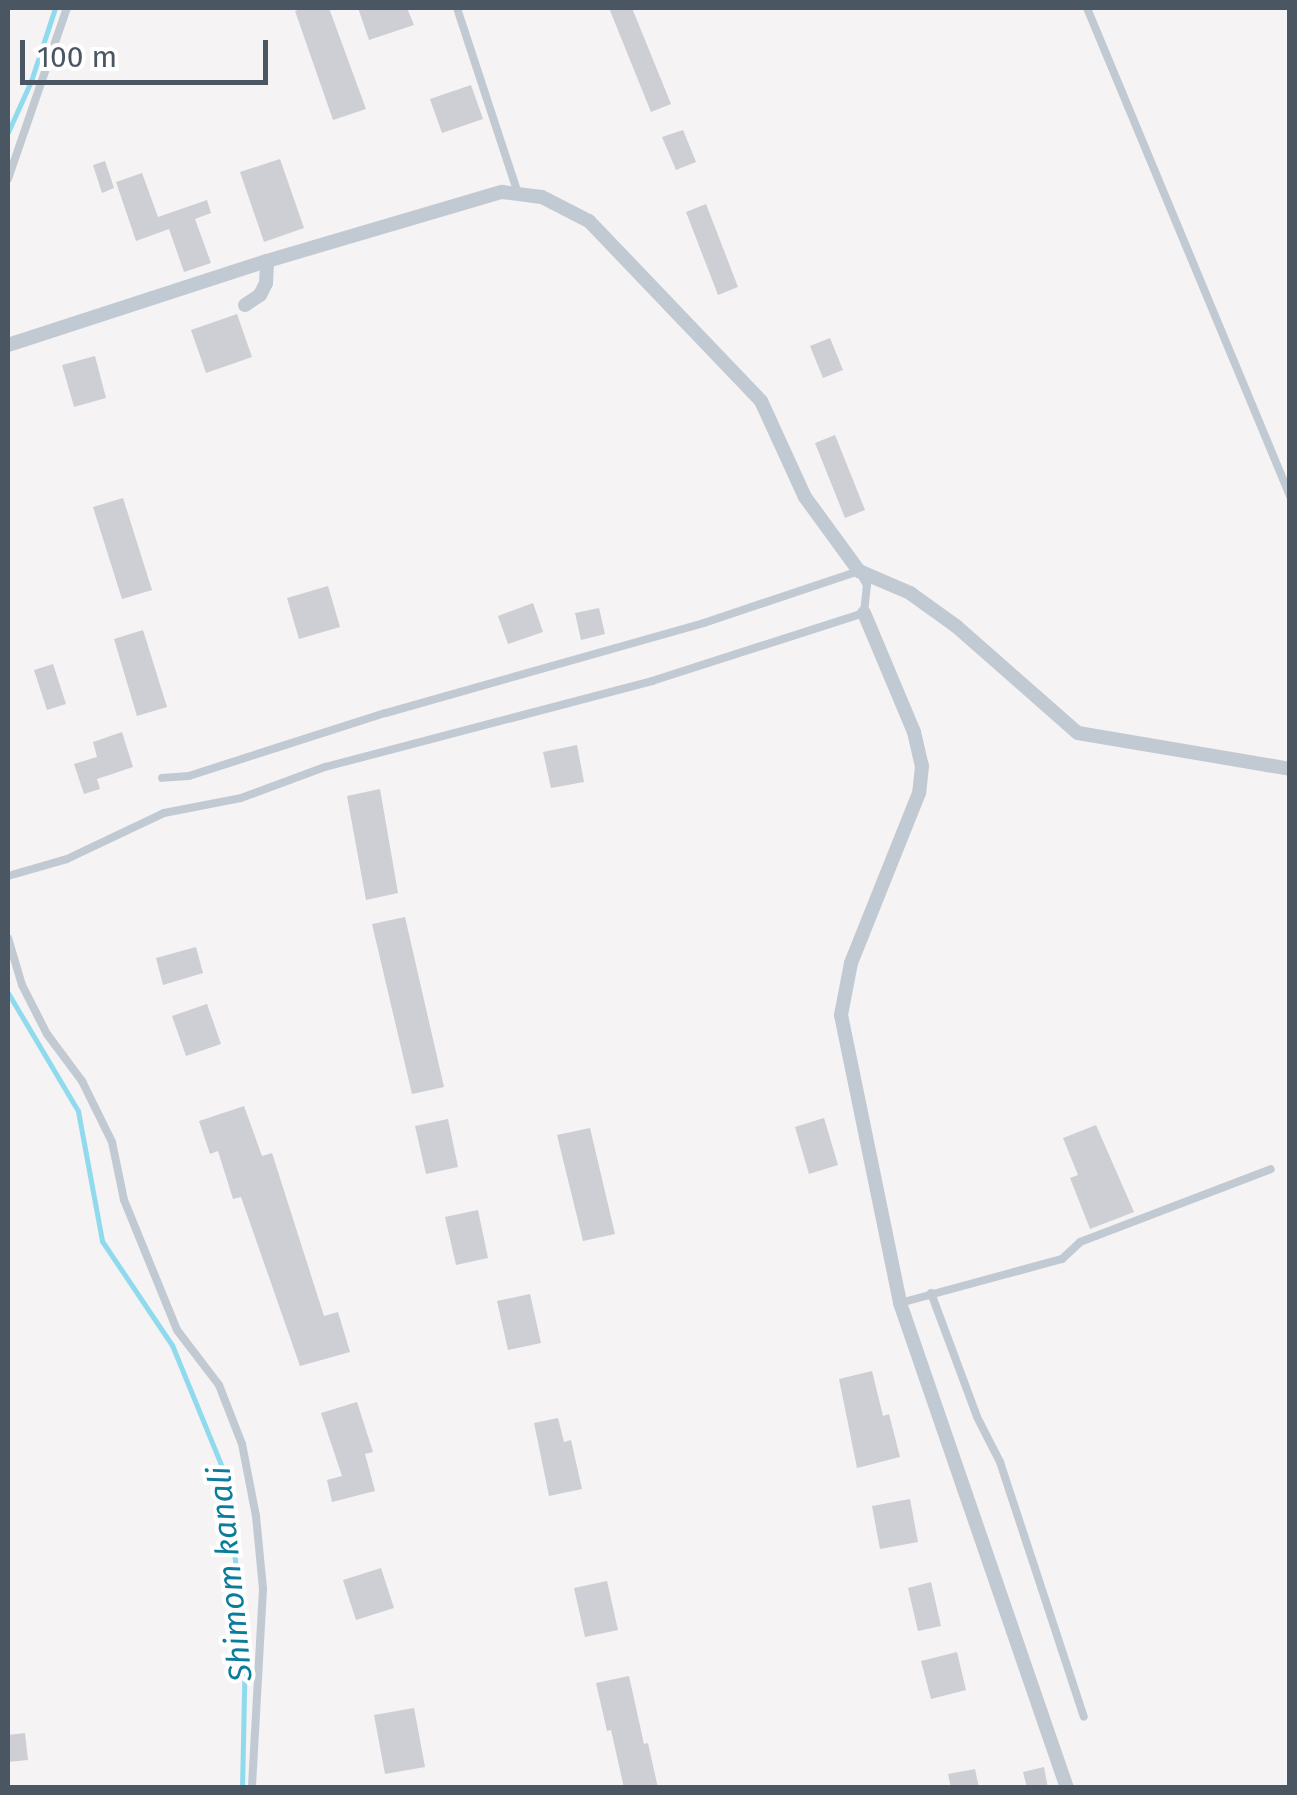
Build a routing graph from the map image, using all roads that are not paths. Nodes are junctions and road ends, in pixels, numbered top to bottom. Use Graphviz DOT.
graph roads {
  1 [pos="67,8"];
  2 [pos="458,8"];
  3 [pos="1087,8"];
  4 [pos="8,180"];
  5 [pos="517,191"];
  6 [pos="266,261"];
  7 [pos="245,305"];
  8 [pos="8,345"];
  9 [pos="1290,496"];
  10 [pos="859,571"];
  11 [pos="864,613"];
  12 [pos="1290,769"];
  13 [pos="162,778"];
  14 [pos="8,876"];
  15 [pos="8,938"];
  16 [pos="1271,1170"];
  17 [pos="930,1293"];
  18 [pos="900,1303"];
  19 [pos="1084,1717"];
  20 [pos="252,1788"];
  21 [pos="1067,1788"];
  1 -- 4 [label="lane"];
  2 -- 5 [label="lane"];
  3 -- 9 [label="lane"];
  5 -- 6 [label="street"];
  5 -- 10 [label="street"];
  6 -- 7 [label="street"];
  6 -- 8 [label="street"];
  10 -- 11 [label="lane"];
  10 -- 12 [label="street"];
  10 -- 13 [label="lane"];
  11 -- 14 [label="lane"];
  11 -- 18 [label="street"];
  15 -- 20 [label="lane"];
  16 -- 17 [label="lane"];
  17 -- 18 [label="lane"];
  17 -- 19 [label="lane"];
  18 -- 21 [label="street"];
}
